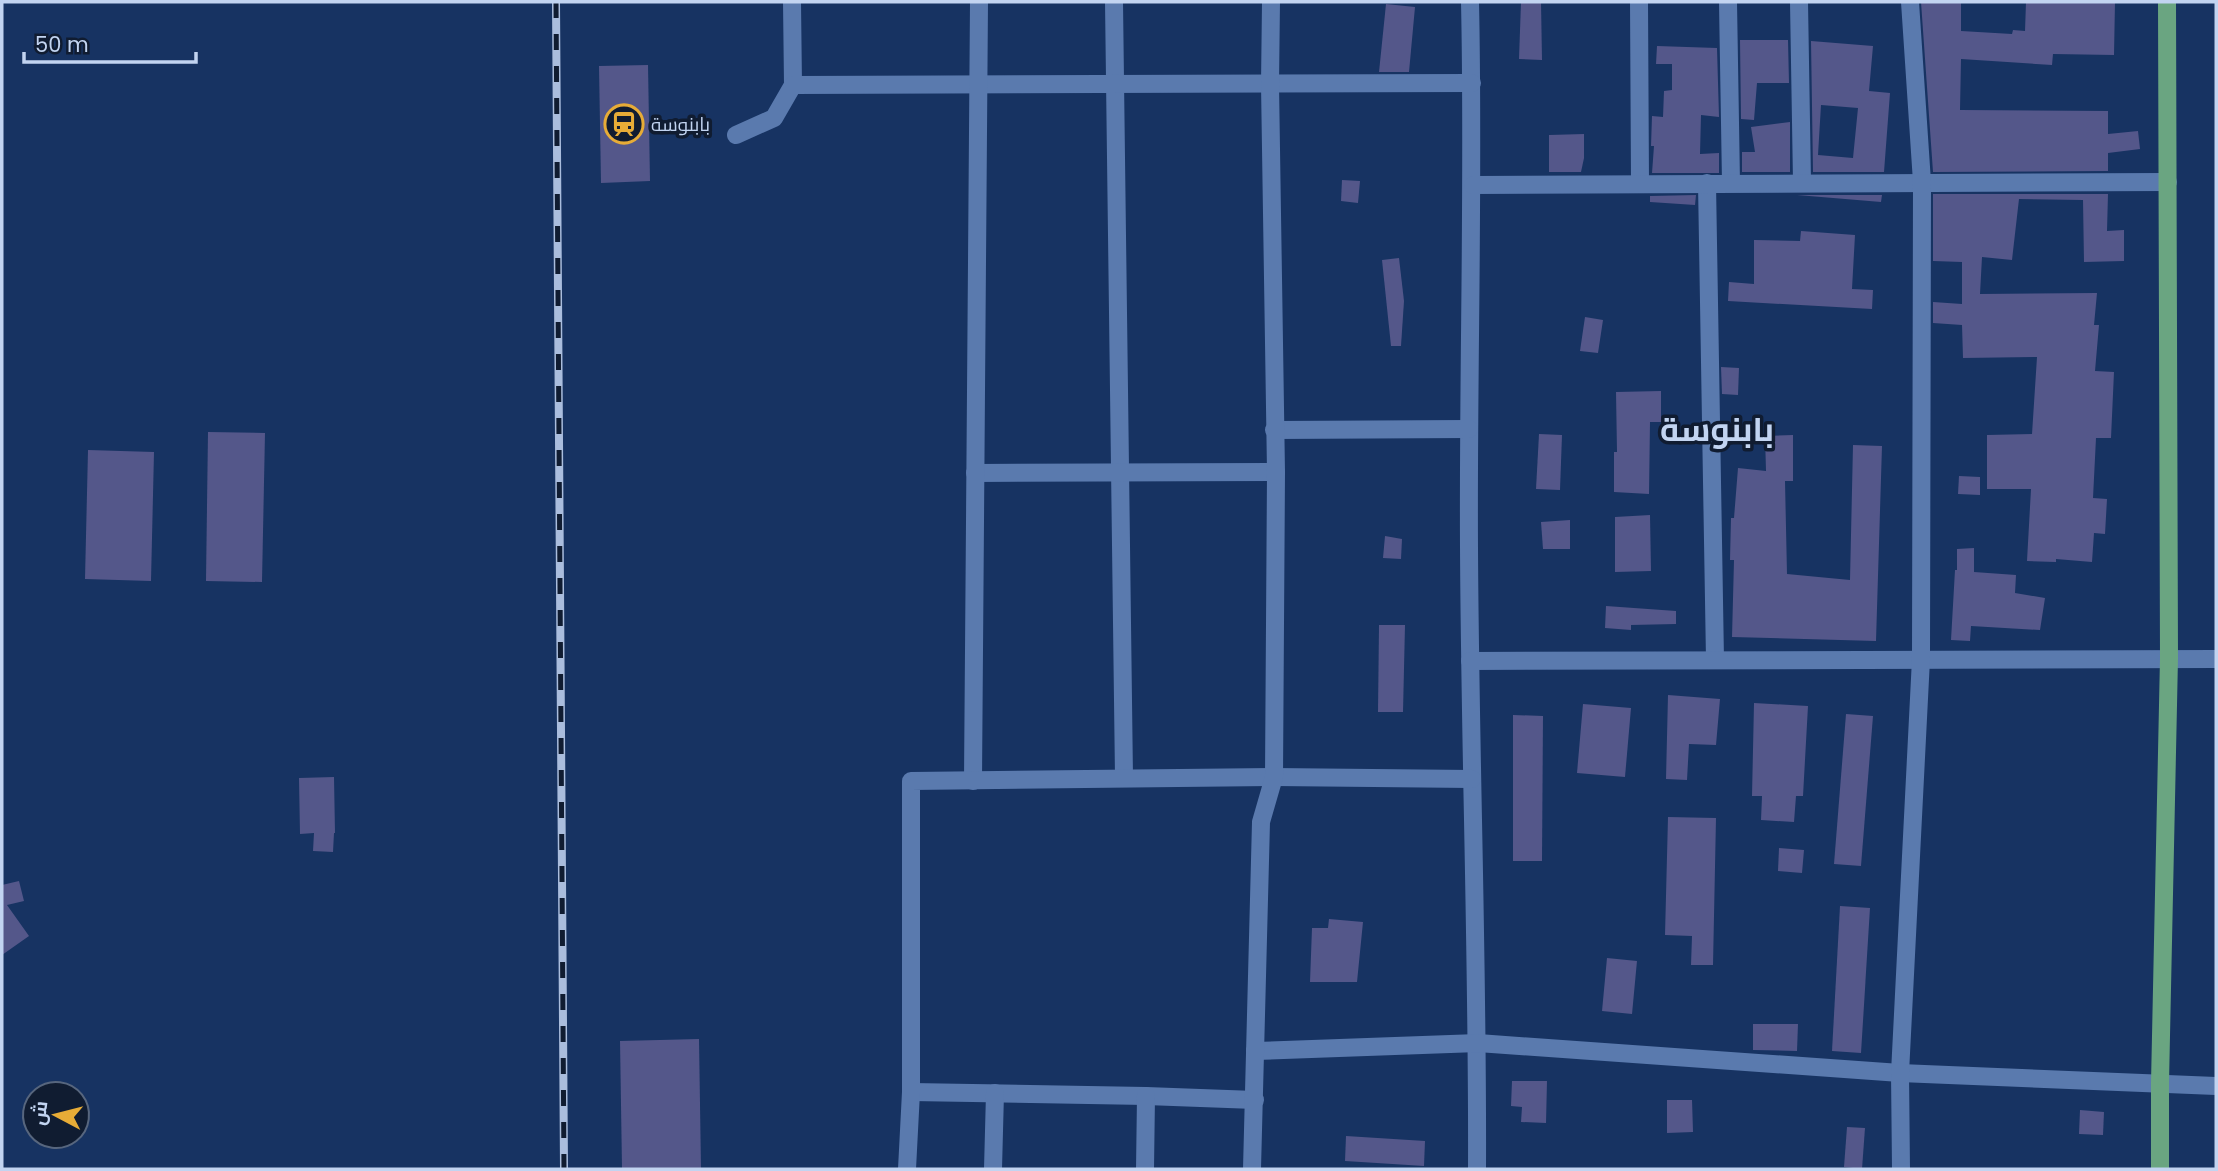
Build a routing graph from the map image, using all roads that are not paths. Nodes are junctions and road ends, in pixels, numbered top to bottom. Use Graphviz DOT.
graph roads {
  1 [pos="792,2"];
  2 [pos="979,2"];
  3 [pos="1114,2"];
  4 [pos="1271,2"];
  5 [pos="1470,2"];
  6 [pos="1639,2"];
  7 [pos="1728,2"];
  8 [pos="1798,2"];
  9 [pos="1910,2"];
  10 [pos="2167,2"];
  11 [pos="978,83"];
  12 [pos="1472,83"];
  13 [pos="1114,84"];
  14 [pos="1270,84"];
  15 [pos="793,85"];
  16 [pos="736,135"];
  17 [pos="1802,182"];
  18 [pos="1922,182"];
  19 [pos="2168,182"];
  20 [pos="1640,183"];
  21 [pos="1707,183"];
  22 [pos="1731,183"];
  23 [pos="1473,185"];
  24 [pos="1469,429"];
  25 [pos="1274,430"];
  26 [pos="1119,472"];
  27 [pos="1276,472"];
  28 [pos="975,473"];
  29 [pos="2169,658"];
  30 [pos="1921,659"];
  31 [pos="2216,659"];
  32 [pos="1715,660"];
  33 [pos="1470,661"];
  34 [pos="1274,777"];
  35 [pos="1124,778"];
  36 [pos="1472,779"];
  37 [pos="973,780"];
  38 [pos="1478,1043"];
  39 [pos="1255,1051"];
  40 [pos="1900,1073"];
  41 [pos="2160,1083"];
  42 [pos="2216,1086"];
  43 [pos="911,1092"];
  44 [pos="995,1093"];
  45 [pos="1146,1096"];
  46 [pos="1255,1100"];
  47 [pos="907,1169"];
  48 [pos="993,1169"];
  49 [pos="1146,1169"];
  50 [pos="1252,1169"];
  51 [pos="1477,1169"];
  52 [pos="1901,1169"];
  53 [pos="2160,1169"];
  1 -- 15 [label="street"];
  2 -- 11 [label="street"];
  3 -- 13 [label="street"];
  4 -- 14 [label="street"];
  5 -- 12 [label="street"];
  6 -- 20 [label="street"];
  7 -- 22 [label="street"];
  8 -- 17 [label="street"];
  9 -- 18 [label="street"];
  10 -- 19 [label="main road"];
  11 -- 13 [label="street"];
  11 -- 15 [label="street"];
  11 -- 28 [label="street"];
  12 -- 14 [label="street"];
  12 -- 23 [label="street"];
  13 -- 14 [label="street"];
  13 -- 26 [label="street"];
  14 -- 25 [label="street"];
  15 -- 16 [label="street"];
  17 -- 18 [label="street"];
  17 -- 22 [label="street"];
  18 -- 19 [label="street"];
  18 -- 30 [label="street"];
  19 -- 29 [label="main road"];
  20 -- 21 [label="street"];
  20 -- 23 [label="street"];
  21 -- 22 [label="street"];
  21 -- 32 [label="street"];
  23 -- 24 [label="street"];
  24 -- 25 [label="street"];
  24 -- 33 [label="street"];
  25 -- 27 [label="street"];
  26 -- 27 [label="street"];
  26 -- 28 [label="street"];
  26 -- 35 [label="street"];
  27 -- 34 [label="street"];
  28 -- 37 [label="street"];
  29 -- 30 [label="street"];
  29 -- 31 [label="street"];
  29 -- 41 [label="main road"];
  30 -- 32 [label="street"];
  30 -- 40 [label="street"];
  32 -- 33 [label="street"];
  33 -- 36 [label="street"];
  34 -- 35 [label="street"];
  34 -- 36 [label="street"];
  34 -- 39 [label="street"];
  35 -- 37 [label="street"];
  36 -- 38 [label="street"];
  37 -- 43 [label="street"];
  38 -- 39 [label="street"];
  38 -- 40 [label="street"];
  38 -- 51 [label="street"];
  39 -- 46 [label="street"];
  40 -- 41 [label="street"];
  40 -- 52 [label="street"];
  41 -- 42 [label="street"];
  41 -- 53 [label="main road"];
  43 -- 44 [label="street"];
  43 -- 47 [label="street"];
  44 -- 45 [label="street"];
  44 -- 48 [label="street"];
  45 -- 46 [label="street"];
  45 -- 49 [label="street"];
  46 -- 50 [label="street"];
}
